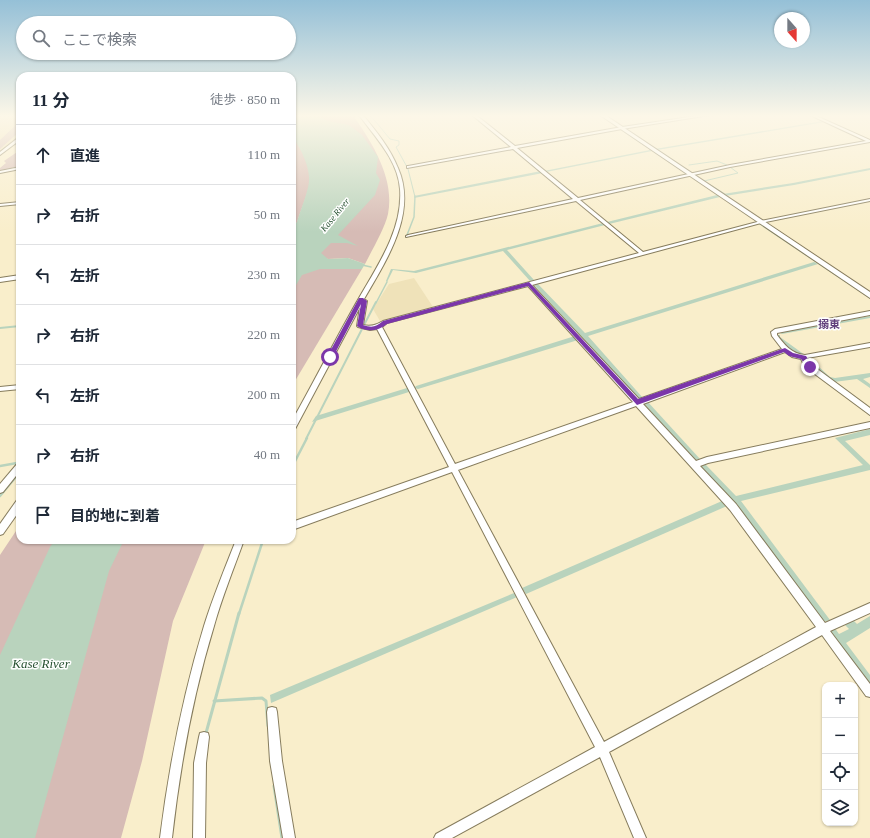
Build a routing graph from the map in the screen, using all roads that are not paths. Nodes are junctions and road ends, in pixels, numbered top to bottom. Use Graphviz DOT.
graph roads {
  1 [pos="388,154"];
  2 [pos="480,154"];
  3 [pos="521,154"];
  4 [pos="661,154"];
  5 [pos="799,154"];
  6 [pos="408,167"];
  7 [pos="16,169"];
  8 [pos="0,172"];
  9 [pos="691,174"];
  10 [pos="576,199"];
  11 [pos="870,200"];
  12 [pos="16,203"];
  13 [pos="0,205"];
  14 [pos="761,222"];
  15 [pos="408,236"];
  16 [pos="642,253"];
  17 [pos="16,278"];
  18 [pos="0,280"];
  19 [pos="529,284"];
  20 [pos="870,296"];
  21 [pos="361,299"];
  22 [pos="870,313"];
  23 [pos="379,327"];
  24 [pos="870,345"];
  25 [pos="785,350"];
  26 [pos="804,358"];
  27 [pos="16,387"];
  28 [pos="0,389"];
  29 [pos="637,402"];
  30 [pos="870,412"];
  31 [pos="296,420"];
  32 [pos="870,425"];
  33 [pos="694,465"];
  34 [pos="453,468"];
  35 [pos="16,471"];
  36 [pos="0,490"];
  37 [pos="16,509"];
  38 [pos="296,525"];
  39 [pos="0,531"];
  40 [pos="239,544"];
  41 [pos="870,608"];
  42 [pos="823,628"];
  43 [pos="870,692"];
  44 [pos="272,712"];
  45 [pos="204,737"];
  46 [pos="602,749"];
  47 [pos="166,838"];
  48 [pos="199,838"];
  49 [pos="289,838"];
  50 [pos="440,838"];
  51 [pos="640,838"];
  1 -- 21 [label="street"];
  2 -- 6 [label="street"];
  3 -- 10 [label="street"];
  4 -- 9 [label="street"];
  5 -- 9 [label="street"];
  7 -- 8 [label="street"];
  9 -- 10 [label="street"];
  9 -- 14 [label="street"];
  10 -- 15 [label="street"];
  10 -- 16 [label="street"];
  11 -- 14 [label="street"];
  12 -- 13 [label="street"];
  14 -- 16 [label="street"];
  14 -- 20 [label="street"];
  16 -- 19 [label="street"];
  17 -- 18 [label="street"];
  19 -- 23 [label="street"];
  19 -- 29 [label="street"];
  21 -- 23 [label="street"];
  21 -- 31 [label="street"];
  22 -- 25 [label="street"];
  23 -- 34 [label="street"];
  24 -- 26 [label="street"];
  25 -- 26 [label="street"];
  25 -- 29 [label="street"];
  26 -- 30 [label="street"];
  27 -- 28 [label="street"];
  29 -- 33 [label="street"];
  29 -- 34 [label="street"];
  32 -- 33 [label="street"];
  33 -- 42 [label="street"];
  34 -- 38 [label="street"];
  34 -- 46 [label="street"];
  35 -- 36 [label="street"];
  37 -- 39 [label="street"];
  40 -- 47 [label="street"];
  41 -- 42 [label="street"];
  42 -- 43 [label="street"];
  42 -- 46 [label="street"];
  44 -- 49 [label="street"];
  45 -- 48 [label="street"];
  46 -- 50 [label="street"];
  46 -- 51 [label="street"];
}
